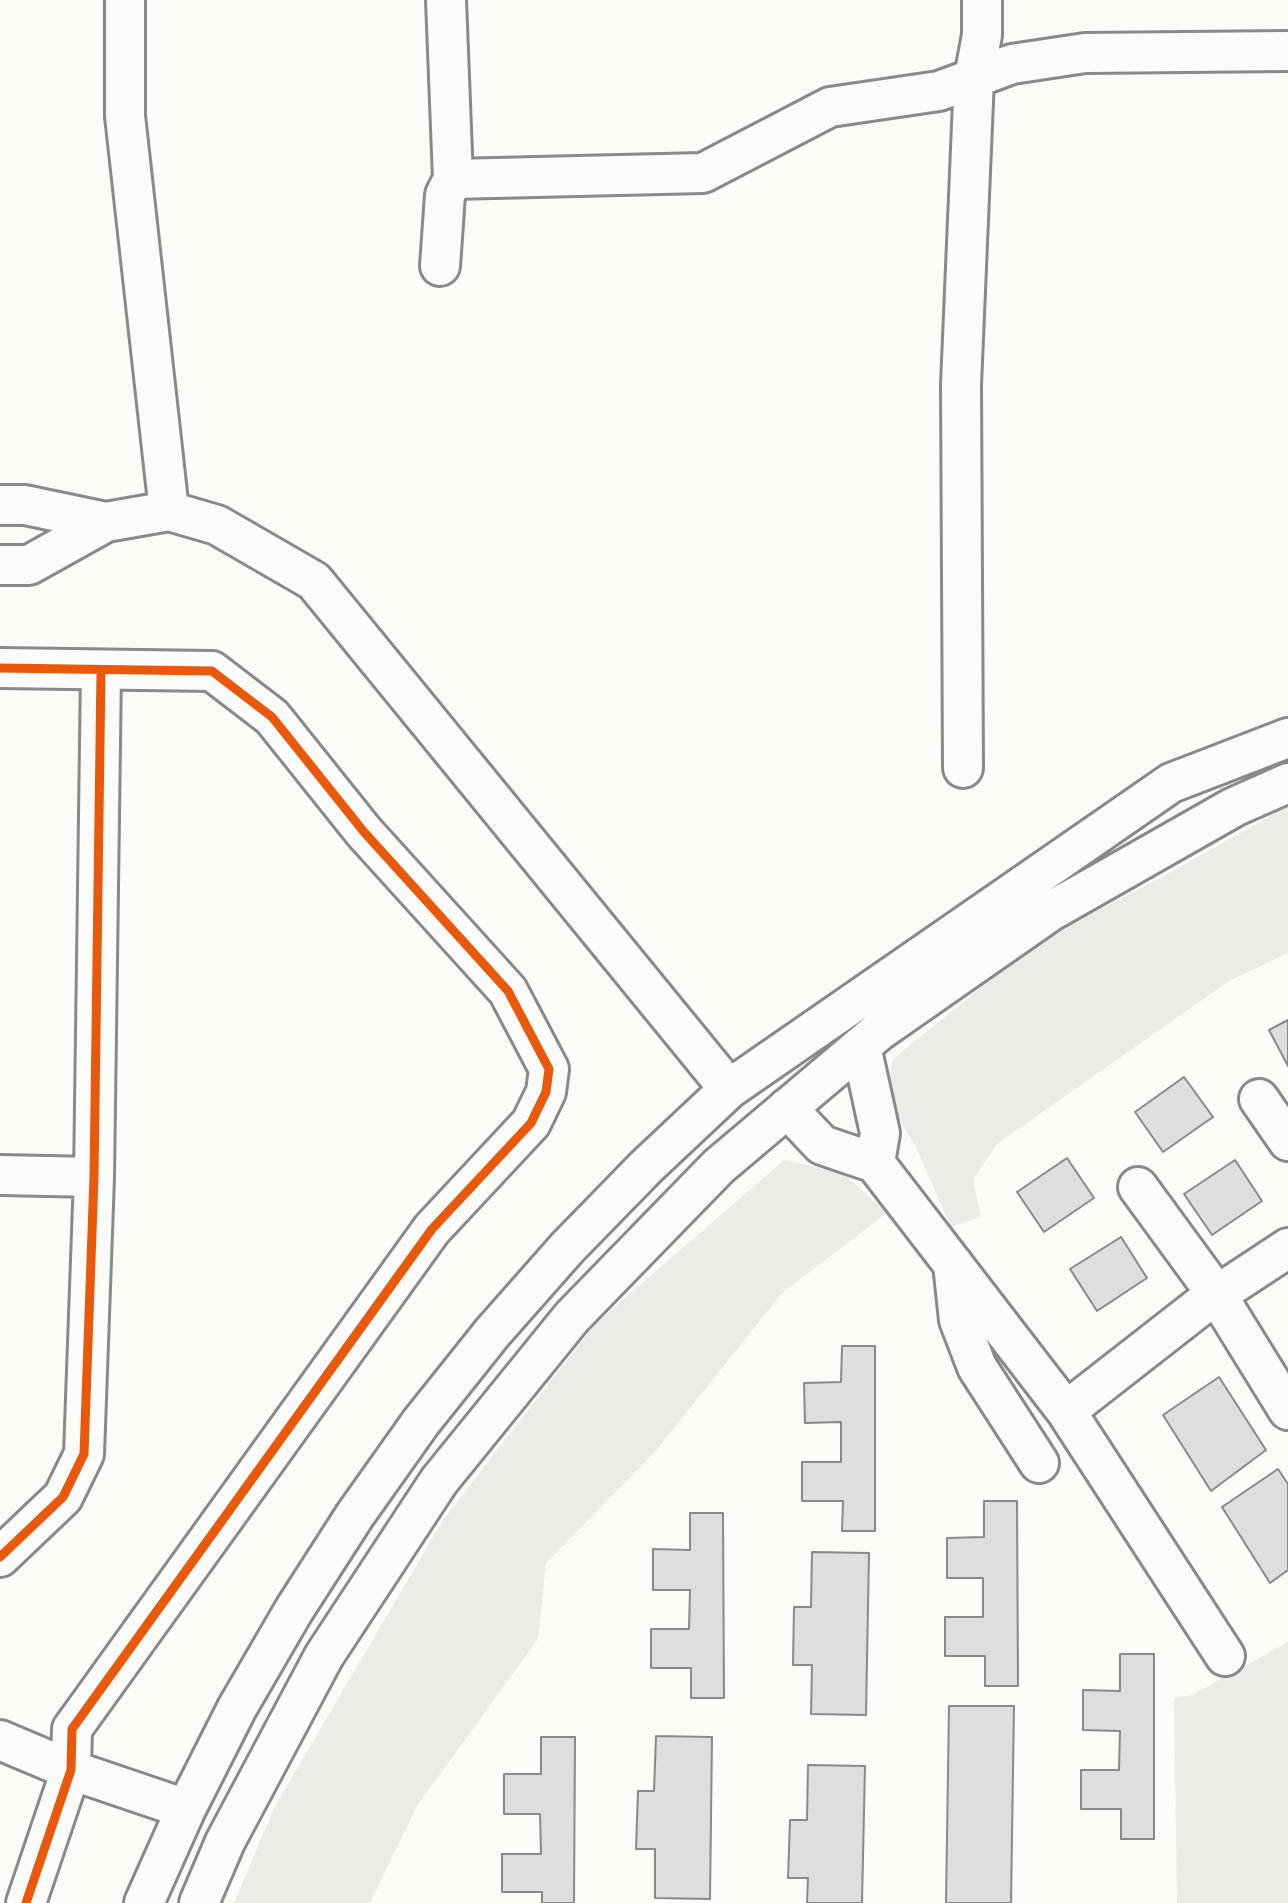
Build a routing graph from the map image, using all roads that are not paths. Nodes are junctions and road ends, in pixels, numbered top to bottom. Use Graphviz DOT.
graph roads {
  1 [pos="125,0"];
  2 [pos="446,0"];
  3 [pos="982,0"];
  4 [pos="1288,51"];
  5 [pos="974,78"];
  6 [pos="453,178"];
  7 [pos="440,266"];
  8 [pos="0,505"];
  9 [pos="169,511"];
  10 [pos="106,522"];
  11 [pos="0,565"];
  12 [pos="0,668"];
  13 [pos="101,671"];
  14 [pos="1288,738"];
  15 [pos="962,768"];
  16 [pos="1288,783"];
  17 [pos="860,1046"];
  18 [pos="729,1089"];
  19 [pos="1259,1099"];
  20 [pos="787,1108"];
  21 [pos="1288,1141"];
  22 [pos="875,1163"];
  23 [pos="0,1175"];
  24 [pos="94,1177"];
  25 [pos="1138,1187"];
  26 [pos="1288,1248"];
  27 [pos="953,1264"];
  28 [pos="1217,1295"];
  29 [pos="1288,1410"];
  30 [pos="1066,1411"];
  31 [pos="1039,1463"];
  32 [pos="0,1558"];
  33 [pos="1225,1656"];
  34 [pos="0,1740"];
  35 [pos="71,1770"];
  36 [pos="186,1809"];
  37 [pos="26,1903"];
  38 [pos="144,1903"];
  39 [pos="199,1903"];
  1 -- 9 [label="street"];
  2 -- 6 [label="street"];
  3 -- 5 [label="street"];
  4 -- 5 [label="street"];
  5 -- 6 [label="street"];
  5 -- 15 [label="street"];
  6 -- 7 [label="street"];
  8 -- 10 [label="street"];
  9 -- 10 [label="street"];
  9 -- 18 [label="street"];
  10 -- 11 [label="street"];
  12 -- 13 [label="street"];
  13 -- 24 [label="street"];
  13 -- 35 [label="street"];
  14 -- 18 [label="street"];
  16 -- 17 [label="street"];
  17 -- 20 [label="street"];
  17 -- 22 [label="street"];
  18 -- 36 [label="street"];
  19 -- 21 [label="street"];
  20 -- 22 [label="street"];
  20 -- 39 [label="street"];
  22 -- 27 [label="street"];
  23 -- 24 [label="street"];
  24 -- 32 [label="street"];
  25 -- 28 [label="street"];
  26 -- 28 [label="street"];
  27 -- 30 [label="street"];
  27 -- 31 [label="street"];
  28 -- 29 [label="street"];
  28 -- 30 [label="street"];
  30 -- 33 [label="street"];
  34 -- 35 [label="street"];
  35 -- 36 [label="street"];
  35 -- 37 [label="street"];
  36 -- 38 [label="street"];
}
